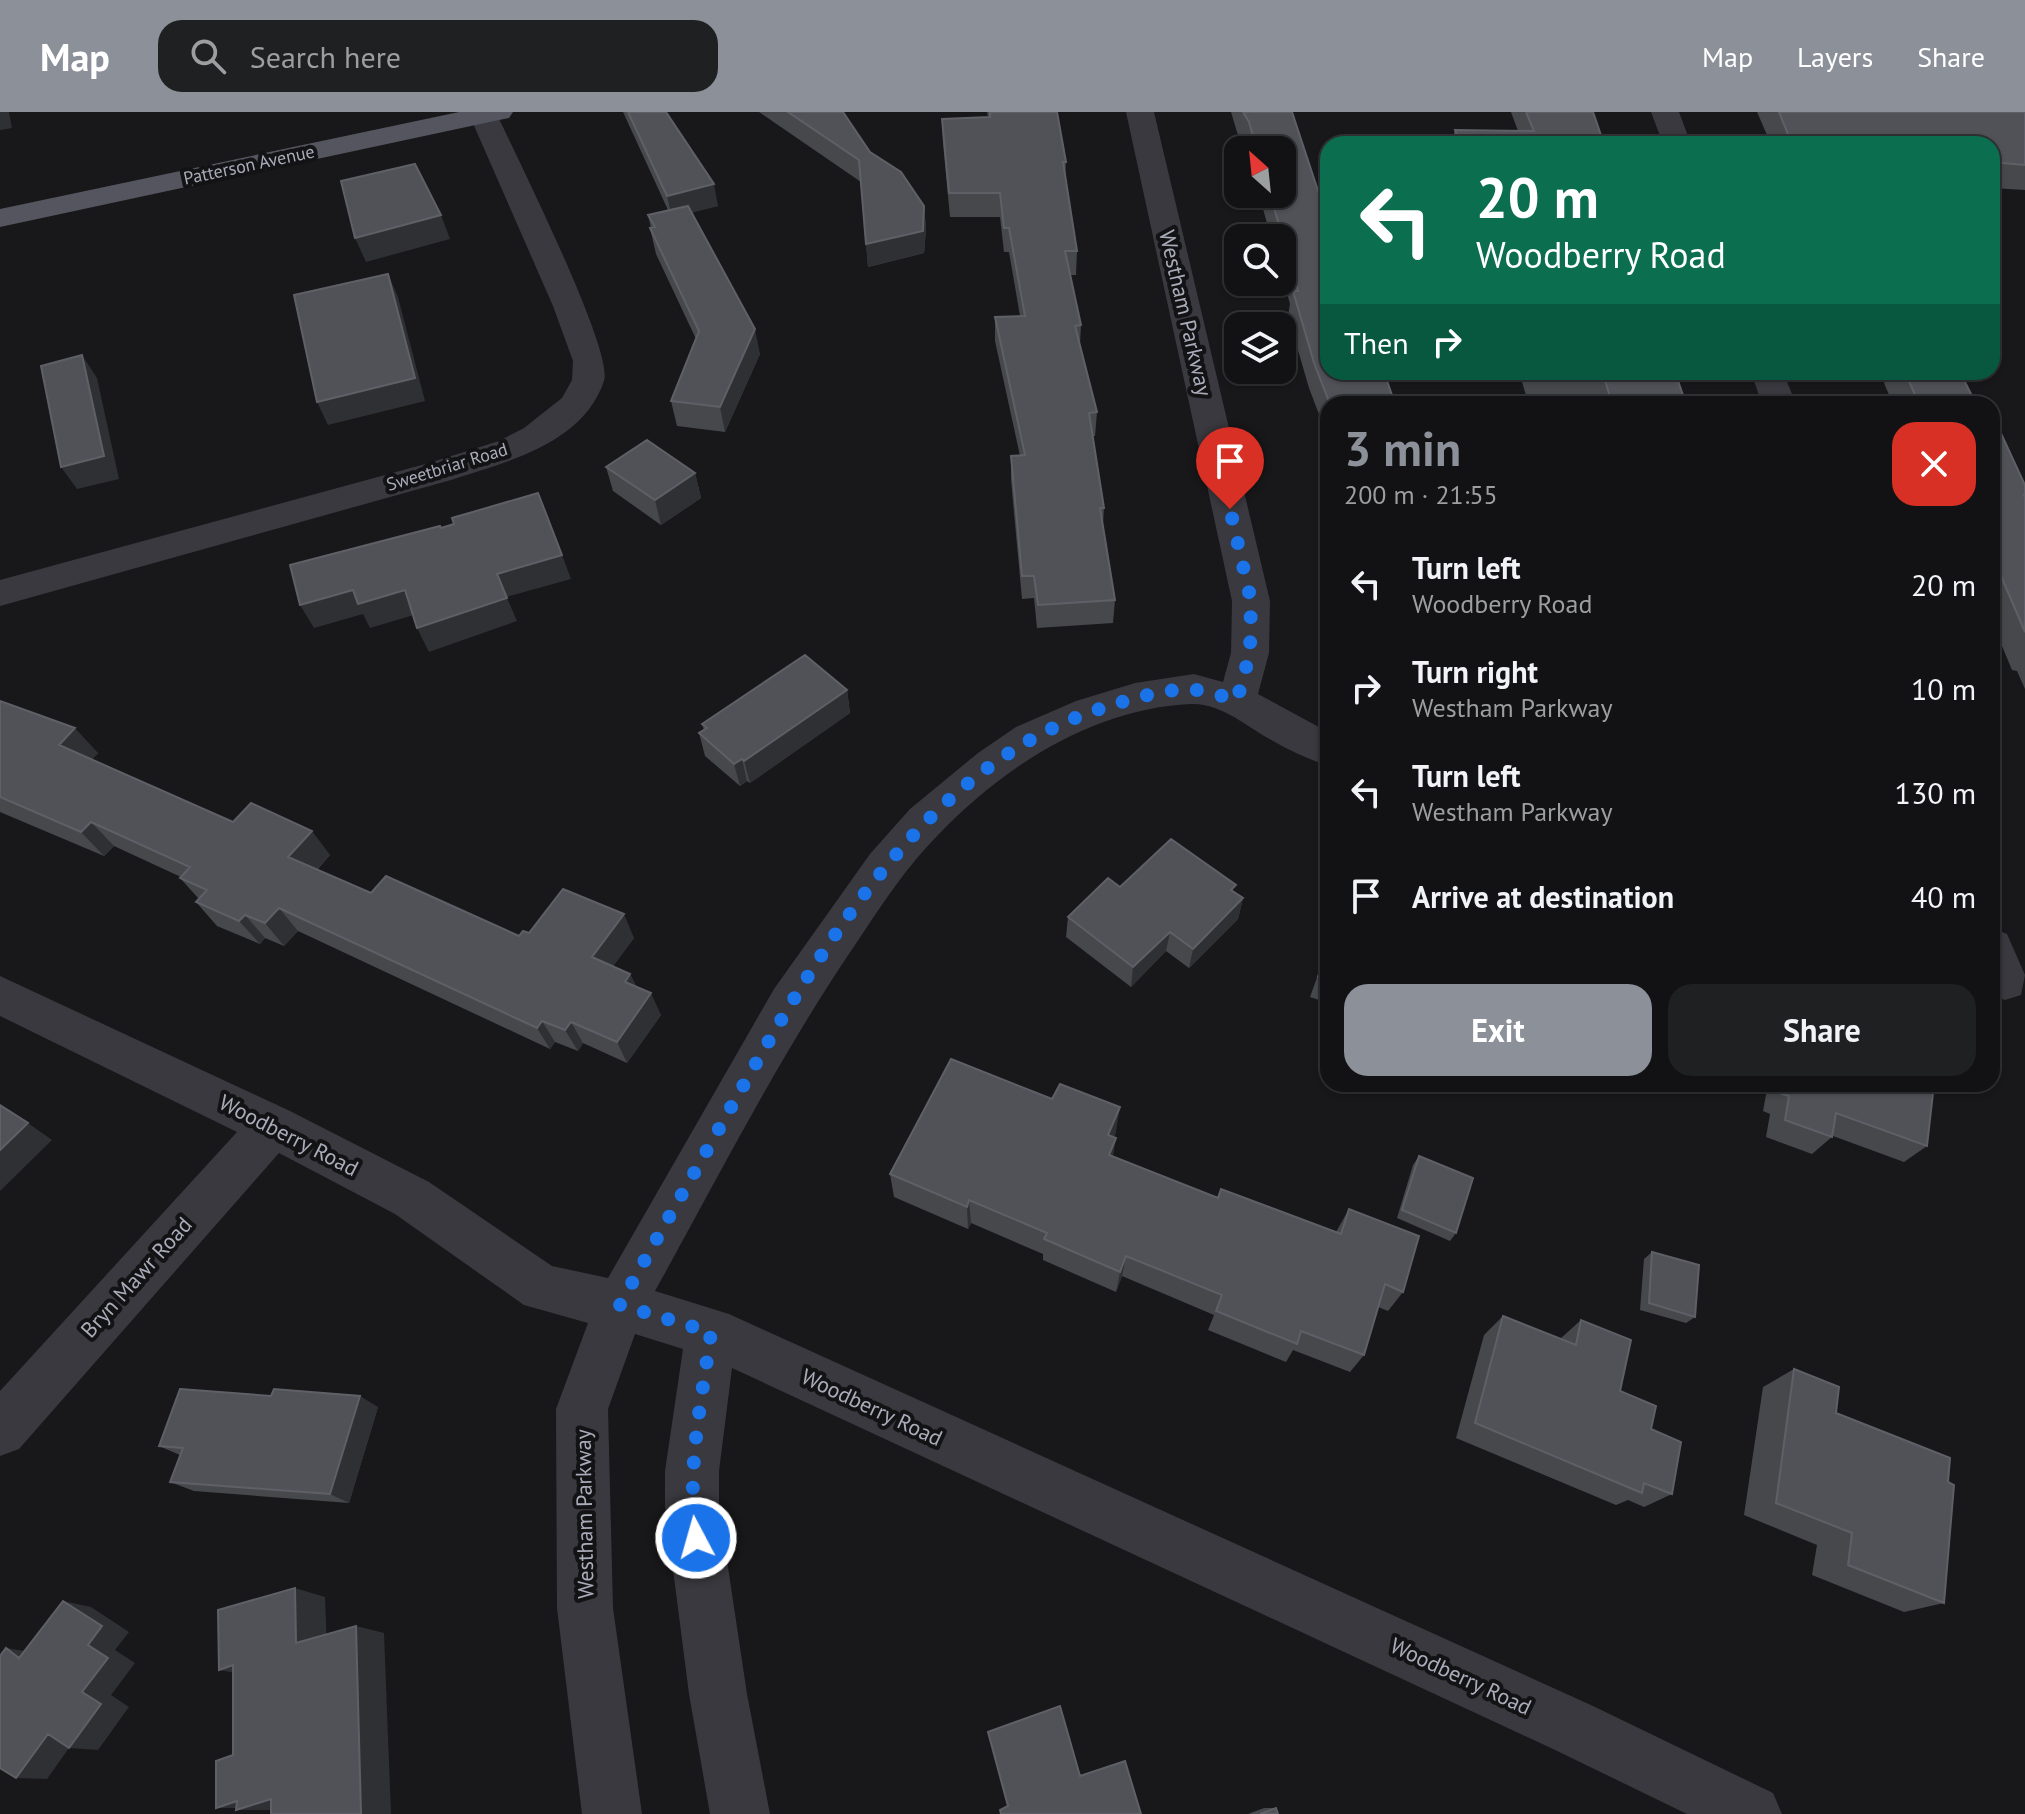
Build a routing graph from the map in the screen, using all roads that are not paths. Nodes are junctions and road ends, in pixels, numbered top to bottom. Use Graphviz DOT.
graph roads {
  1 [pos="1140,112"];
  2 [pos="1665,112"];
  3 [pos="488,113"];
  4 [pos="1674,136"];
  5 [pos="0,218"];
  6 [pos="0,593"];
  7 [pos="1237,700"];
  8 [pos="1320,746"];
  9 [pos="0,995"];
  10 [pos="273,1126"];
  11 [pos="620,1305"];
  12 [pos="711,1332"];
  13 [pos="0,1430"];
  14 [pos="612,1814"];
  15 [pos="740,1814"];
  16 [pos="1752,1814"];
  1 -- 7 [label="street, Westham Parkway"];
  2 -- 4 [label="street"];
  3 -- 5 [label="main road, Patterson Avenue"];
  3 -- 6 [label="street, Sweetbriar Road"];
  7 -- 8 [label="street"];
  7 -- 11 [label="street, Westham Parkway"];
  9 -- 10 [label="street, Woodberry Road"];
  10 -- 11 [label="street, Woodberry Road"];
  10 -- 13 [label="street, Bryn Mawr Road"];
  11 -- 12 [label="street, Woodberry Road"];
  11 -- 14 [label="street, Westham Parkway"];
  12 -- 15 [label="street"];
  12 -- 16 [label="street, Woodberry Road"];
}
